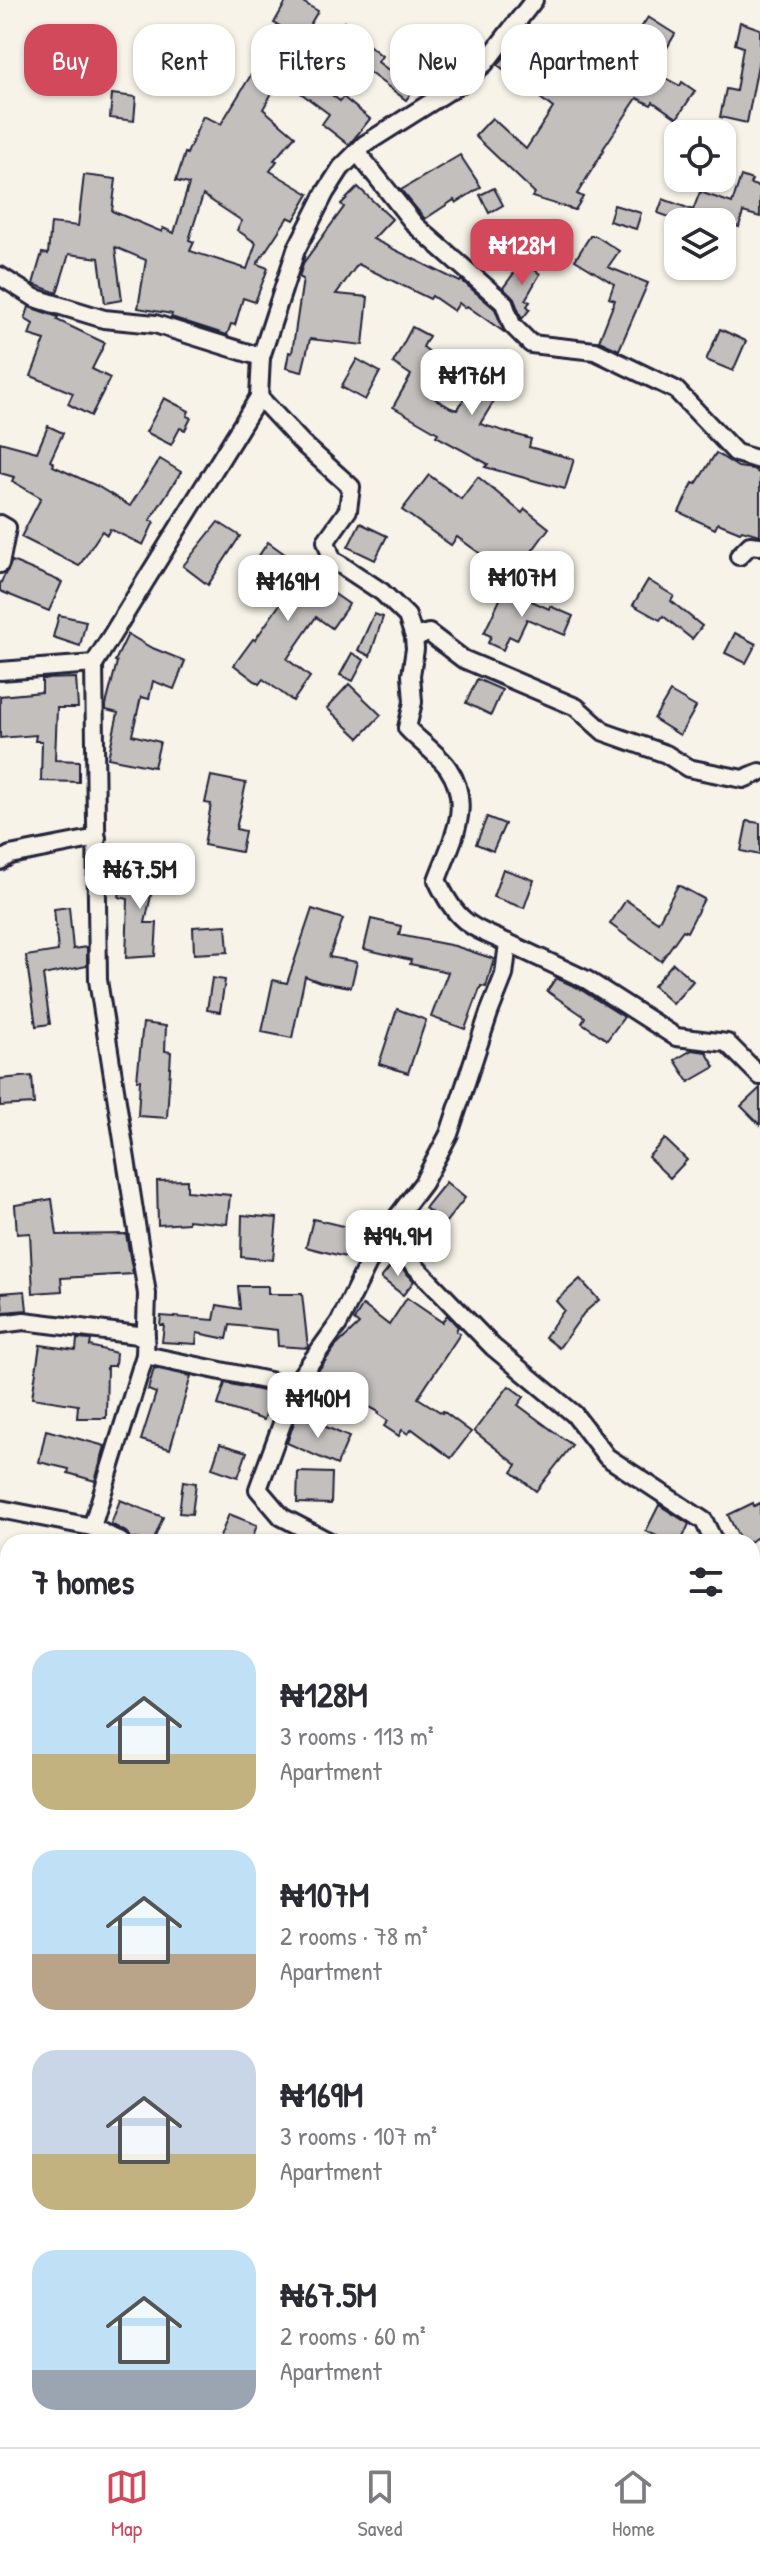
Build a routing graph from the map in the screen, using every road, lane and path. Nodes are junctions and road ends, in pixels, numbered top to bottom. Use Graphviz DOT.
graph roads {
  1 [pos="534,0"];
  2 [pos="357,152"];
  3 [pos="0,276"];
  4 [pos="261,357"];
  5 [pos="259,397"];
  6 [pos="760,460"];
  7 [pos="0,524"];
  8 [pos="760,546"];
  9 [pos="739,556"];
  10 [pos="0,564"];
  11 [pos="414,637"];
  12 [pos="94,664"];
  13 [pos="0,671"];
  14 [pos="760,772"];
  15 [pos="97,838"];
  16 [pos="0,861"];
  17 [pos="508,943"];
  18 [pos="760,1076"];
  19 [pos="383,1233"];
  20 [pos="0,1324"];
  21 [pos="146,1336"];
  22 [pos="145,1355"];
  23 [pos="298,1380"];
  24 [pos="1,1512"];
  25 [pos="92,1527"];
  26 [pos="106,1534"];
  27 [pos="315,1534"];
  28 [pos="710,1534"];
  1 -- 2 [label="street"];
  2 -- 4 [label="street"];
  2 -- 6 [label="street"];
  3 -- 4 [label="street"];
  4 -- 5 [label="street"];
  5 -- 11 [label="street"];
  5 -- 12 [label="street"];
  7 -- 10 [label="street"];
  8 -- 9 [label="street"];
  11 -- 14 [label="street"];
  11 -- 17 [label="street"];
  12 -- 13 [label="street"];
  12 -- 15 [label="street"];
  15 -- 16 [label="street"];
  15 -- 21 [label="street"];
  17 -- 18 [label="street"];
  17 -- 19 [label="street"];
  19 -- 23 [label="street"];
  19 -- 28 [label="street"];
  20 -- 21 [label="street"];
  21 -- 22 [label="street"];
  22 -- 23 [label="street"];
  22 -- 25 [label="street"];
  23 -- 27 [label="street"];
  24 -- 25 [label="street"];
  25 -- 26 [label="street"];
}
